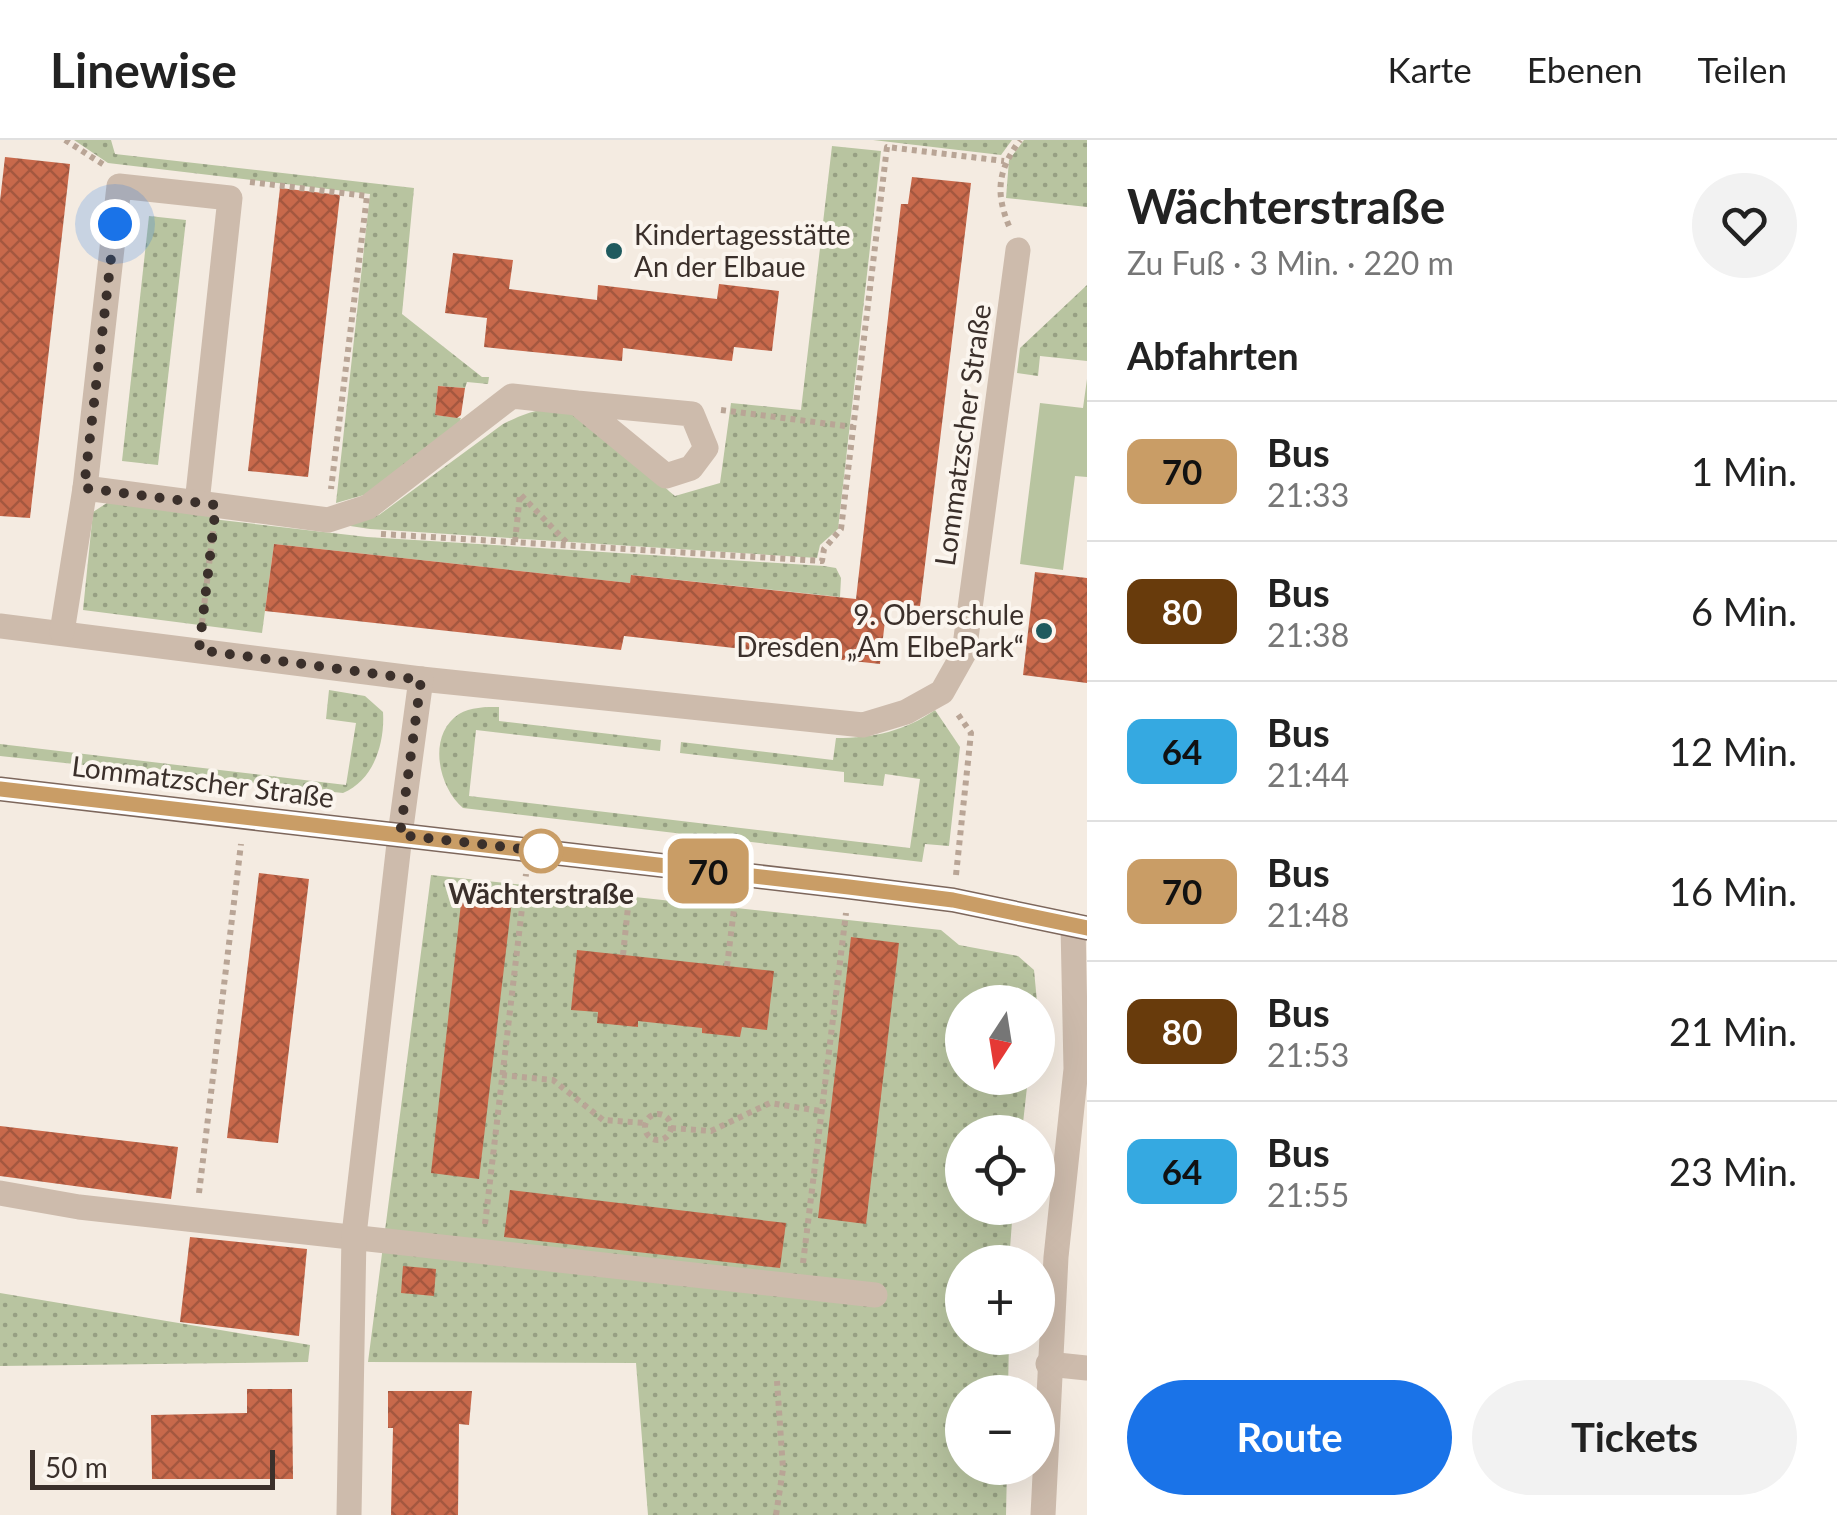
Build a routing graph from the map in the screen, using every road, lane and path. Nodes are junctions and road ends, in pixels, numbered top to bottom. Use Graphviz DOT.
graph roads {
  1 [pos="65,140"];
  2 [pos="1020,140"];
  3 [pos="1004,161"];
  4 [pos="119,186"];
  5 [pos="230,198"];
  6 [pos="1018,250"];
  7 [pos="577,403"];
  8 [pos="692,414"];
  9 [pos="853,427"];
  10 [pos="84,488"];
  11 [pos="207,504"];
  12 [pos="328,520"];
  13 [pos="514,542"];
  14 [pos="571,546"];
  15 [pos="0,626"];
  16 [pos="62,632"];
  17 [pos="199,650"];
  18 [pos="421,680"];
  19 [pos="942,692"];
  20 [pos="0,789"];
  21 [pos="244,817"];
  22 [pos="400,835"];
  23 [pos="529,850"];
  24 [pos="632,862"];
  25 [pos="739,874"];
  26 [pos="849,887"];
  27 [pos="953,900"];
  28 [pos="1080,927"];
  29 [pos="624,955"];
  30 [pos="726,966"];
  31 [pos="1087,1044"];
  32 [pos="1076,1069"];
  33 [pos="502,1075"];
  34 [pos="820,1111"];
  35 [pos="645,1123"];
  36 [pos="671,1128"];
  37 [pos="0,1194"];
  38 [pos="196,1220"];
  39 [pos="354,1236"];
  40 [pos="482,1250"];
  41 [pos="800,1285"];
  42 [pos="875,1295"];
  43 [pos="1048,1364"];
  44 [pos="1087,1368"];
  45 [pos="777,1381"];
  46 [pos="349,1515"];
  47 [pos="776,1515"];
  48 [pos="1043,1515"];
  1 -- 4 [label="path"];
  2 -- 3 [label="path"];
  3 -- 6 [label="path"];
  3 -- 9 [label="path"];
  4 -- 5 [label="street"];
  4 -- 10 [label="street"];
  5 -- 11 [label="street"];
  5 -- 12 [label="path"];
  6 -- 19 [label="street, Lommatzscher Straße"];
  7 -- 8 [label="street"];
  7 -- 8 [label="street"];
  7 -- 12 [label="street"];
  8 -- 9 [label="path"];
  9 -- 14 [label="path"];
  10 -- 11 [label="street"];
  10 -- 16 [label="street"];
  11 -- 12 [label="street"];
  11 -- 17 [label="path"];
  12 -- 13 [label="path"];
  13 -- 14 [label="path"];
  13 -- 14 [label="path"];
  15 -- 16 [label="street"];
  16 -- 17 [label="street"];
  17 -- 18 [label="street"];
  18 -- 19 [label="street"];
  18 -- 22 [label="street"];
  19 -- 27 [label="path"];
  20 -- 21 [label="main road, Lommatzscher Straße"];
  21 -- 22 [label="main road, Lommatzscher Straße"];
  21 -- 38 [label="path"];
  22 -- 23 [label="main road, Lommatzscher Straße"];
  22 -- 39 [label="street"];
  23 -- 24 [label="main road, Lommatzscher Straße"];
  23 -- 33 [label="path"];
  24 -- 25 [label="main road, Lommatzscher Straße"];
  24 -- 29 [label="path"];
  25 -- 26 [label="main road, Lommatzscher Straße"];
  25 -- 30 [label="path"];
  26 -- 27 [label="main road, Lommatzscher Straße"];
  26 -- 34 [label="path"];
  27 -- 28 [label="main road, Lommatzscher Straße"];
  28 -- 32 [label="street"];
  31 -- 32 [label="street"];
  32 -- 43 [label="street"];
  33 -- 35 [label="path"];
  33 -- 40 [label="path"];
  34 -- 36 [label="path"];
  34 -- 41 [label="path"];
  35 -- 36 [label="path"];
  35 -- 36 [label="path"];
  37 -- 38 [label="street"];
  38 -- 39 [label="street"];
  39 -- 40 [label="street"];
  39 -- 46 [label="street"];
  40 -- 41 [label="street"];
  41 -- 42 [label="street"];
  43 -- 44 [label="street"];
  43 -- 48 [label="street"];
  45 -- 47 [label="path"];
}
